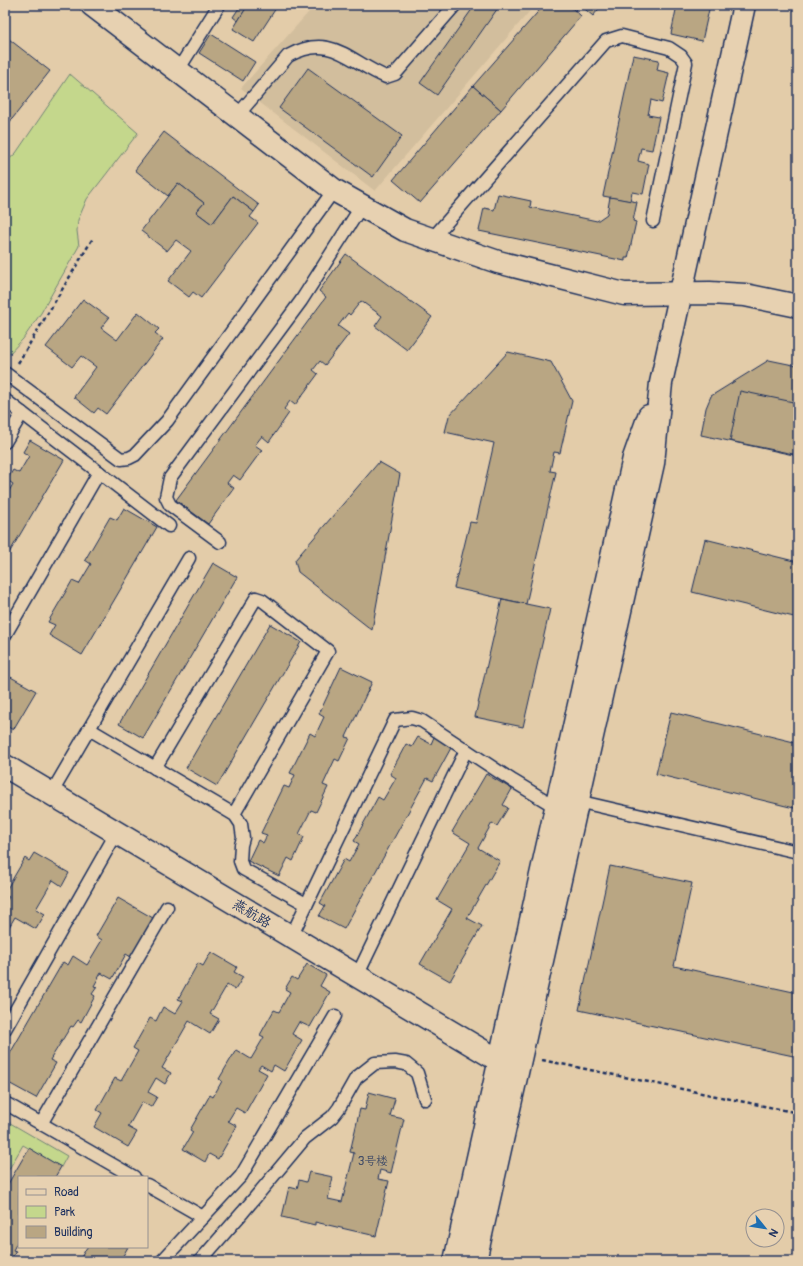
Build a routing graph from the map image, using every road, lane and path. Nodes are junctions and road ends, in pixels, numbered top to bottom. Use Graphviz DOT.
graph roads {
  1 [pos="92,5"];
  2 [pos="219,5"];
  3 [pos="455,5"];
  4 [pos="744,5"];
  5 [pos="178,70"];
  6 [pos="237,116"];
  7 [pos="334,190"];
  8 [pos="361,207"];
  9 [pos="653,221"];
  10 [pos="93,238"];
  11 [pos="431,240"];
  12 [pos="681,293"];
  13 [pos="798,306"];
  14 [pos="7,375"];
  15 [pos="5,400"];
  16 [pos="22,413"];
  17 [pos="5,442"];
  18 [pos="99,472"];
  19 [pos="169,526"];
  20 [pos="220,542"];
  21 [pos="189,558"];
  22 [pos="5,635"];
  23 [pos="89,729"];
  24 [pos="466,750"];
  25 [pos="5,766"];
  26 [pos="155,768"];
  27 [pos="52,794"];
  28 [pos="567,804"];
  29 [pos="234,814"];
  30 [pos="117,832"];
  31 [pos="798,852"];
  32 [pos="306,904"];
  33 [pos="167,907"];
  34 [pos="291,937"];
  35 [pos="357,976"];
  36 [pos="335,1016"];
  37 [pos="5,1029"];
  38 [pos="520,1055"];
  39 [pos="498,1060"];
  40 [pos="425,1099"];
  41 [pos="5,1103"];
  42 [pos="798,1113"];
  43 [pos="41,1124"];
  44 [pos="132,1176"];
  45 [pos="148,1186"];
  46 [pos="203,1217"];
  47 [pos="162,1261"];
  48 [pos="200,1261"];
  49 [pos="455,1261"];
  50 [pos="475,1261"];
  1 -- 5 [label="street"];
  2 -- 5 [label="lane"];
  3 -- 6 [label="lane"];
  4 -- 12 [label="street"];
  5 -- 6 [label="street"];
  6 -- 7 [label="street"];
  7 -- 8 [label="street"];
  7 -- 14 [label="lane"];
  8 -- 11 [label="street"];
  8 -- 20 [label="lane"];
  9 -- 11 [label="lane"];
  10 -- 14 [label="path"];
  11 -- 12 [label="street"];
  12 -- 13 [label="street"];
  12 -- 28 [label="street"];
  15 -- 16 [label="lane"];
  16 -- 17 [label="lane"];
  16 -- 18 [label="lane"];
  18 -- 19 [label="lane"];
  18 -- 22 [label="lane"];
  21 -- 23 [label="lane"];
  23 -- 26 [label="lane"];
  23 -- 27 [label="lane"];
  24 -- 28 [label="lane"];
  24 -- 32 [label="lane"];
  24 -- 35 [label="lane"];
  25 -- 27 [label="street, 燕航路"];
  26 -- 29 [label="lane"];
  26 -- 29 [label="lane"];
  27 -- 30 [label="street, 燕航路"];
  28 -- 31 [label="lane"];
  28 -- 38 [label="street"];
  28 -- 39 [label="street"];
  29 -- 32 [label="lane"];
  30 -- 34 [label="street, 燕航路"];
  30 -- 37 [label="lane"];
  32 -- 34 [label="lane"];
  33 -- 43 [label="lane"];
  34 -- 35 [label="street, 燕航路"];
  35 -- 39 [label="street, 燕航路"];
  36 -- 46 [label="lane"];
  38 -- 42 [label="path"];
  38 -- 50 [label="street"];
  39 -- 49 [label="street"];
  40 -- 48 [label="lane"];
  41 -- 43 [label="lane"];
  43 -- 44 [label="lane"];
  45 -- 46 [label="lane"];
  46 -- 47 [label="lane"];
}
